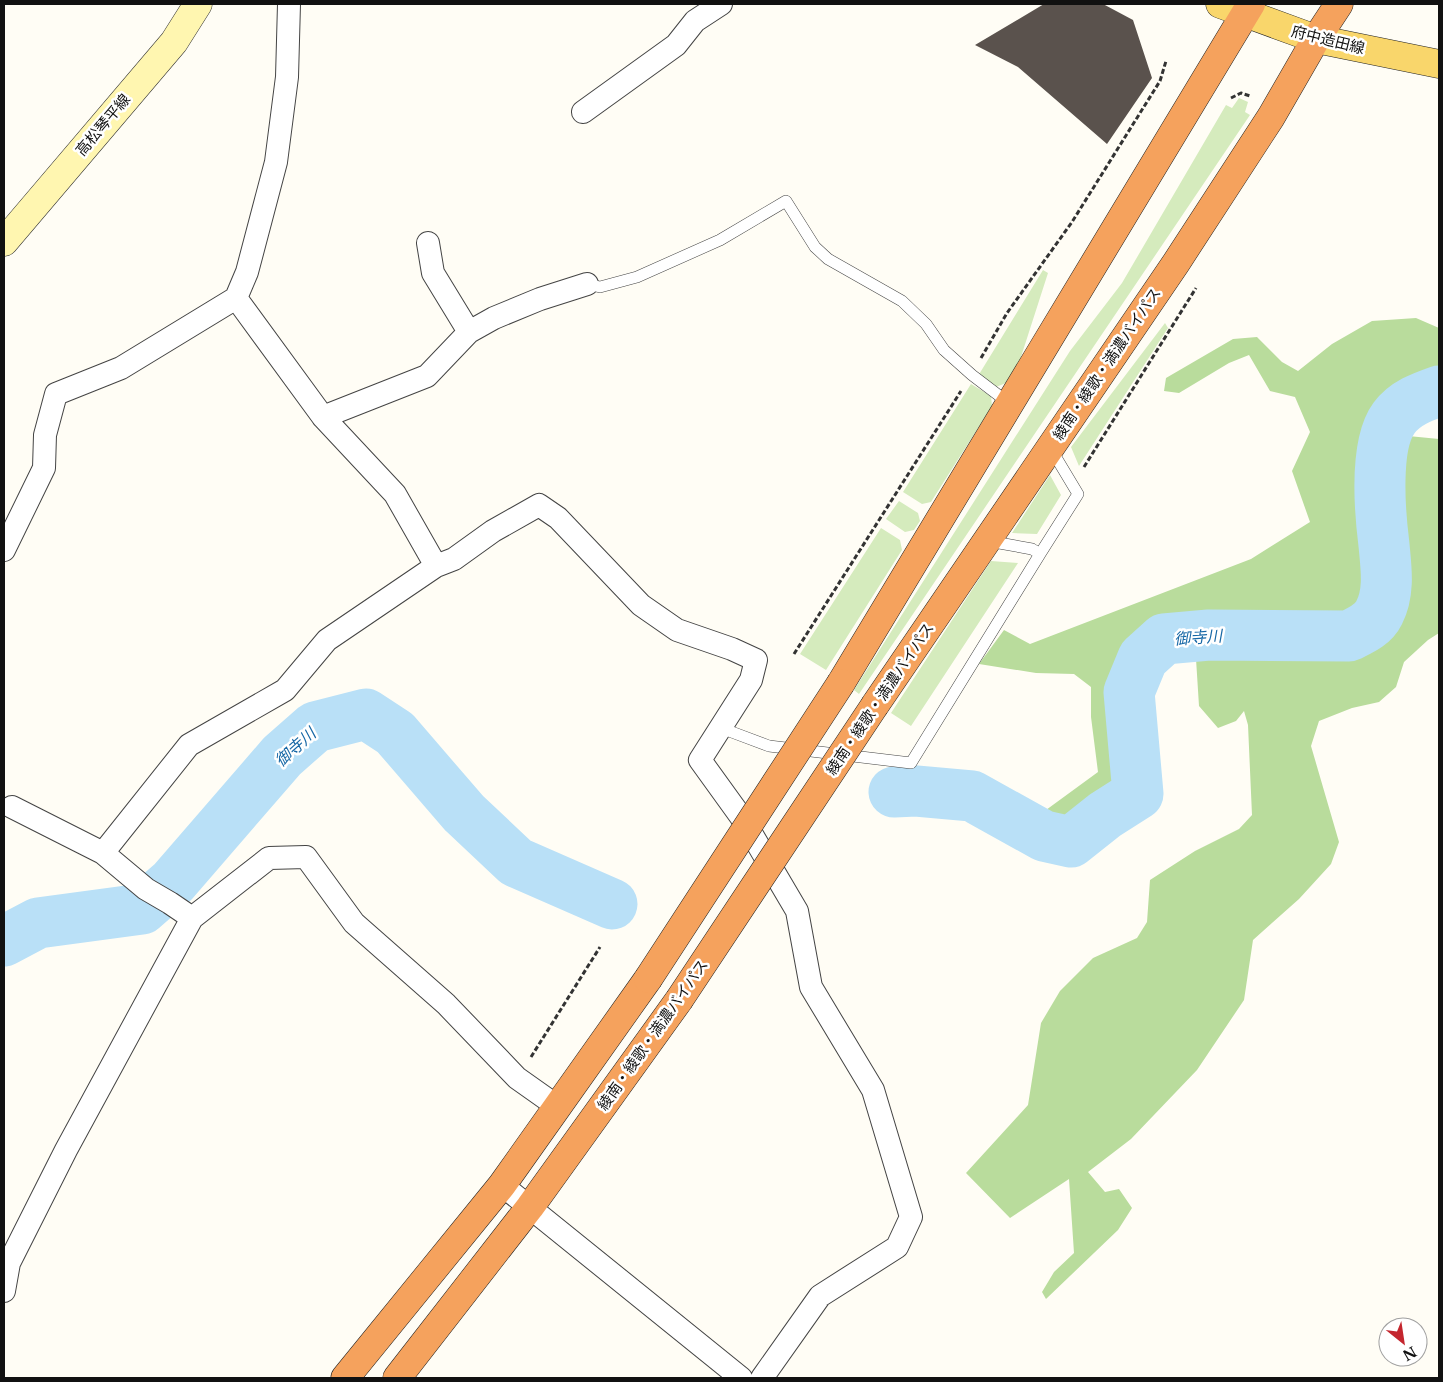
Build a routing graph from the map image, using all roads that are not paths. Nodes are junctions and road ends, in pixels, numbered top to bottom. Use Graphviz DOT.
graph roads {
  1 [pos="198,4"];
  2 [pos="289,4"];
  3 [pos="721,4"];
  4 [pos="1220,4"];
  5 [pos="1339,4"];
  6 [pos="1248,9"];
  7 [pos="1316,39"];
  8 [pos="1439,64"];
  9 [pos="583,112"];
  10 [pos="4,242"];
  11 [pos="428,243"];
  12 [pos="587,284"];
  13 [pos="236,298"];
  14 [pos="470,332"];
  15 [pos="1010,404"];
  16 [pos="323,417"];
  17 [pos="1050,448"];
  18 [pos="986,541"];
  19 [pos="4,550"];
  20 [pos="1040,554"];
  21 [pos="436,566"];
  22 [pos="721,728"];
  23 [pos="12,807"];
  24 [pos="103,853"];
  25 [pos="192,918"];
  26 [pos="558,1107"];
  27 [pos="502,1185"];
  28 [pos="530,1207"];
  29 [pos="4,1291"];
  30 [pos="345,1378"];
  31 [pos="398,1378"];
  32 [pos="741,1378"];
  33 [pos="762,1378"];
  1 -- 10 [label="main road, 高松琴平線"];
  2 -- 13 [label="street"];
  3 -- 9 [label="street"];
  4 -- 6 [label="main road, 府中造田線"];
  5 -- 7 [label="highway, 綾南・綾歌・満濃バイパス"];
  6 -- 7 [label="main road, 府中造田線"];
  6 -- 15 [label="highway"];
  7 -- 8 [label="main road, 府中造田線"];
  7 -- 17 [label="highway, 綾南・綾歌・満濃バイパス"];
  11 -- 14 [label="street"];
  12 -- 14 [label="street"];
  12 -- 15 [label="lane"];
  13 -- 16 [label="street"];
  13 -- 19 [label="street"];
  14 -- 16 [label="street"];
  15 -- 26 [label="highway, bridge"];
  16 -- 21 [label="street"];
  17 -- 18 [label="highway, 綾南・綾歌・満濃バイパス"];
  17 -- 20 [label="lane"];
  18 -- 20 [label="lane"];
  18 -- 28 [label="highway, 綾南・綾歌・満濃バイパス, bridge"];
  20 -- 22 [label="lane"];
  21 -- 22 [label="street"];
  21 -- 24 [label="street"];
  22 -- 33 [label="street"];
  23 -- 24 [label="street"];
  24 -- 25 [label="street"];
  25 -- 26 [label="street"];
  25 -- 29 [label="street"];
  26 -- 27 [label="highway"];
  27 -- 28 [label="street"];
  27 -- 30 [label="highway"];
  28 -- 31 [label="highway, 綾南・綾歌・満濃バイパス"];
  28 -- 32 [label="street"];
}
